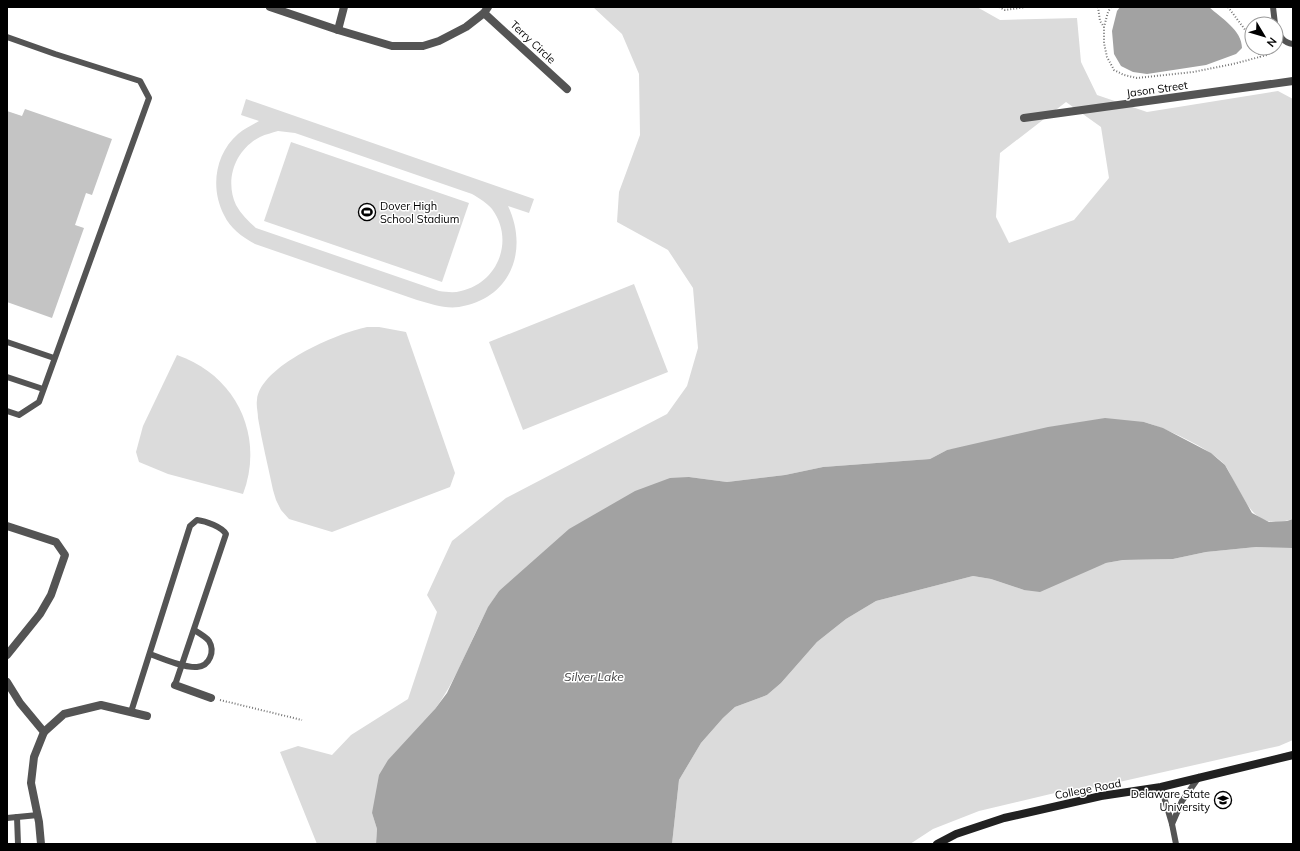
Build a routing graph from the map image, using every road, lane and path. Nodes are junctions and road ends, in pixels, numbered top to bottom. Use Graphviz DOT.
graph roads {
  1 [pos="270,7"];
  2 [pos="344,7"];
  3 [pos="999,7"];
  4 [pos="1026,7"];
  5 [pos="1098,7"];
  6 [pos="1111,7"];
  7 [pos="1228,7"];
  8 [pos="486,10"];
  9 [pos="1104,27"];
  10 [pos="1244,28"];
  11 [pos="338,30"];
  12 [pos="7,37"];
  13 [pos="1284,40"];
  14 [pos="1293,44"];
  15 [pos="1264,56"];
  16 [pos="1260,57"];
  17 [pos="1293,82"];
  18 [pos="567,89"];
  19 [pos="1024,118"];
  20 [pos="7,342"];
  21 [pos="54,358"];
  22 [pos="7,377"];
  23 [pos="43,389"];
  24 [pos="7,411"];
  25 [pos="7,526"];
  26 [pos="194,630"];
  27 [pos="150,654"];
  28 [pos="7,655"];
  29 [pos="182,665"];
  30 [pos="7,682"];
  31 [pos="175,685"];
  32 [pos="211,698"];
  33 [pos="131,712"];
  34 [pos="147,716"];
  35 [pos="302,720"];
  36 [pos="44,732"];
  37 [pos="1293,755"];
  38 [pos="1199,777"];
  39 [pos="1161,787"];
  40 [pos="38,815"];
  41 [pos="17,817"];
  42 [pos="7,818"];
  43 [pos="1172,824"];
  44 [pos="18,844"];
  45 [pos="41,844"];
  46 [pos="937,844"];
  47 [pos="1176,844"];
  1 -- 11 [label="street"];
  2 -- 11 [label="street"];
  3 -- 4 [label="path"];
  5 -- 9 [label="path"];
  6 -- 9 [label="path"];
  7 -- 10 [label="path"];
  8 -- 11 [label="street"];
  8 -- 18 [label="street, Terry Circle"];
  9 -- 16 [label="path"];
  12 -- 21 [label="lane"];
  13 -- 14 [label="lane"];
  15 -- 16 [label="path"];
  17 -- 19 [label="street, Jason Street"];
  20 -- 21 [label="lane"];
  21 -- 23 [label="lane"];
  22 -- 23 [label="lane"];
  23 -- 24 [label="lane"];
  25 -- 28 [label="street"];
  26 -- 27 [label="lane"];
  26 -- 29 [label="lane"];
  26 -- 29 [label="lane"];
  27 -- 29 [label="lane"];
  27 -- 33 [label="lane"];
  29 -- 31 [label="lane"];
  30 -- 36 [label="street"];
  31 -- 32 [label="street"];
  32 -- 35 [label="path"];
  33 -- 34 [label="street"];
  33 -- 36 [label="street"];
  36 -- 40 [label="street"];
  37 -- 38 [label="street, College Road"];
  38 -- 39 [label="street, College Road"];
  38 -- 43 [label="lane"];
  39 -- 43 [label="lane"];
  39 -- 46 [label="street, College Road"];
  40 -- 41 [label="lane"];
  40 -- 45 [label="street"];
  41 -- 42 [label="lane"];
  41 -- 44 [label="lane"];
  43 -- 47 [label="lane"];
}
